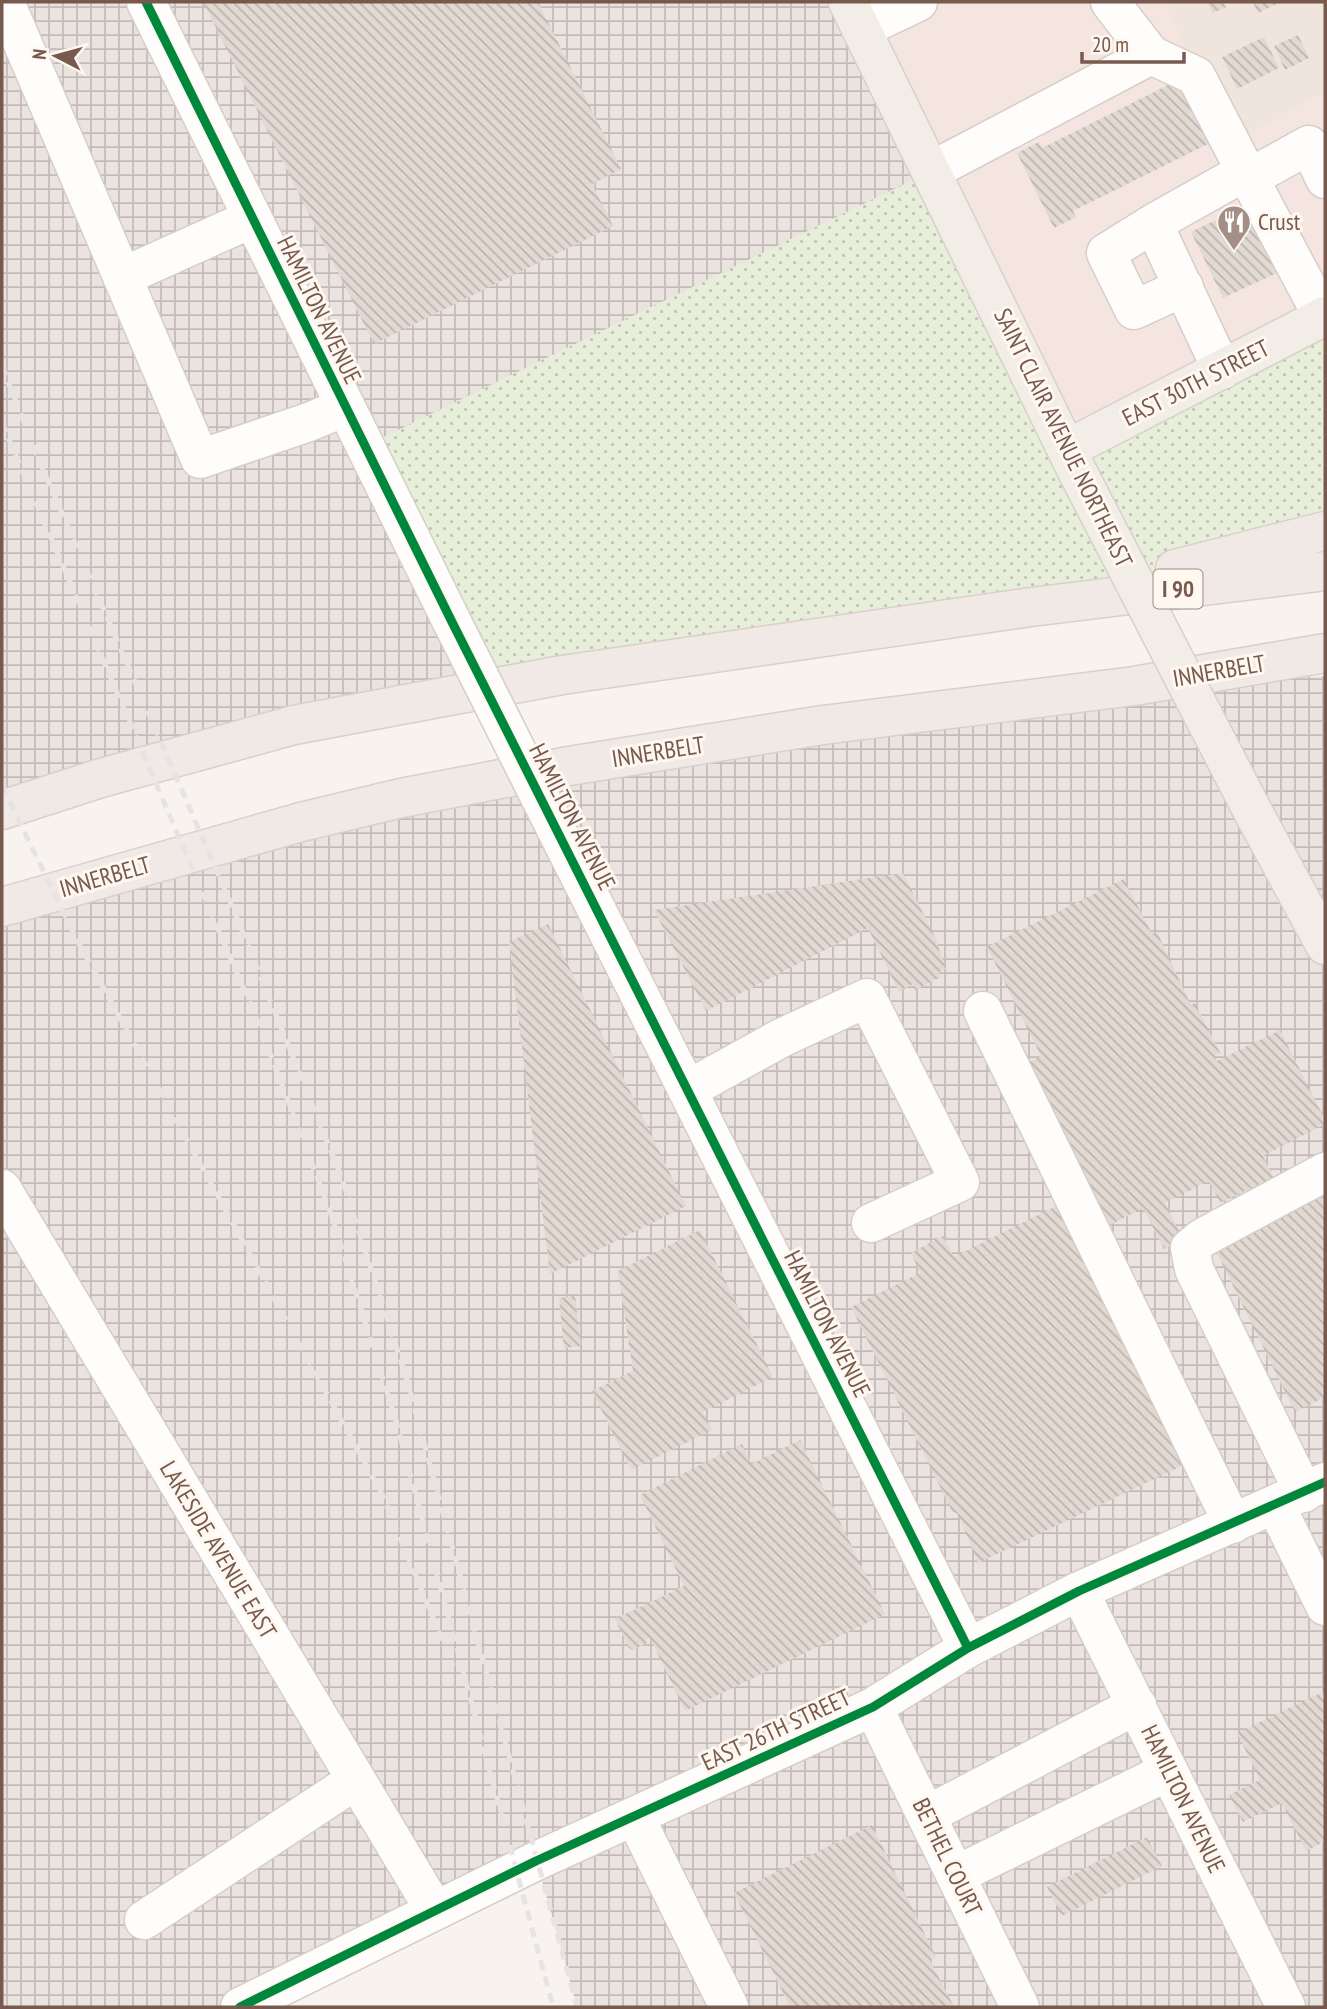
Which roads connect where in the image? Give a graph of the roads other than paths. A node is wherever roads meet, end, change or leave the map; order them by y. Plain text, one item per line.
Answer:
1 (5, 2) edge
2 (146, 2) edge
3 (918, 2) edge
4 (1110, 2) edge
5 (855, 15) edge
6 (1151, 55) junction
7 (931, 171) junction
8 (1250, 177) junction
9 (1325, 179) edge
10 (253, 218) junction
11 (1159, 220) junction
12 (122, 276) junction
13 (1184, 287) junction
14 (1324, 317) edge
15 (1222, 370) junction
16 (345, 407) junction
17 (1071, 458) junction
18 (1325, 531) edge
19 (1325, 571) edge
20 (1031, 607) junction
21 (1325, 653) edge
22 (1325, 676) edge
23 (1133, 686) junction
24 (2, 810) edge
25 (2, 907) edge
26 (1322, 932) edge
27 (983, 1012) dead end
28 (687, 1090) junction
29 (1325, 1172) edge
30 (2, 1189) edge
31 (871, 1223) dead end
32 (1302, 1494) edge
33 (1233, 1524) junction
34 (1079, 1591) junction
35 (1325, 1606) edge
36 (968, 1648) junction
37 (1137, 1705) junction
38 (873, 1707) junction
39 (1169, 1771) junction
40 (356, 1780) junction
41 (927, 1815) junction
42 (635, 1816) junction
43 (956, 1875) junction
44 (435, 1911) junction
45 (144, 1920) dead end
46 (240, 2007) edge
47 (729, 2007) edge
48 (1020, 2007) edge
49 (1286, 2007) edge

1 - 12 street
2 - 10 street, HAMILTON AVENUE
3 - 5 street
4 - 6 street
5 - 7 main road, SAINT CLAIR AVENUE NORTHEAST
6 - 7 street
6 - 8 street
7 - 17 main road, SAINT CLAIR AVENUE NORTHEAST
8 - 9 street
8 - 11 street
8 - 14 street
10 - 12 street
10 - 16 street, HAMILTON AVENUE
11 - 13 street
11 - 13 street
12 - 16 street
13 - 15 street
14 - 15 main road, EAST 30TH STREET
15 - 17 main road, EAST 30TH STREET
16 - 28 street, HAMILTON AVENUE, bridge
17 - 26 main road, SAINT CLAIR AVENUE NORTHEAST, bridge
18 - 20 highway
19 - 20 highway, I 90
20 - 24 highway, I 90
21 - 23 highway, INNERBELT
22 - 23 highway
23 - 25 highway, INNERBELT
27 - 33 street
28 - 31 street
28 - 36 street, HAMILTON AVENUE
29 - 32 street
30 - 40 street, LAKESIDE AVENUE EAST
32 - 33 street, EAST 26TH STREET
32 - 35 street
33 - 34 street, EAST 26TH STREET
34 - 36 street, EAST 26TH STREET
34 - 37 street, HAMILTON AVENUE
36 - 38 street, EAST 26TH STREET
37 - 39 street, HAMILTON AVENUE
37 - 41 street
38 - 41 street, BETHEL COURT
38 - 42 street, EAST 26TH STREET
39 - 43 street
39 - 49 street, HAMILTON AVENUE
40 - 44 street, LAKESIDE AVENUE EAST
40 - 45 street
41 - 43 street, BETHEL COURT
42 - 44 street, EAST 26TH STREET
42 - 47 street
43 - 48 street, BETHEL COURT
44 - 46 street, EAST 26TH STREET

